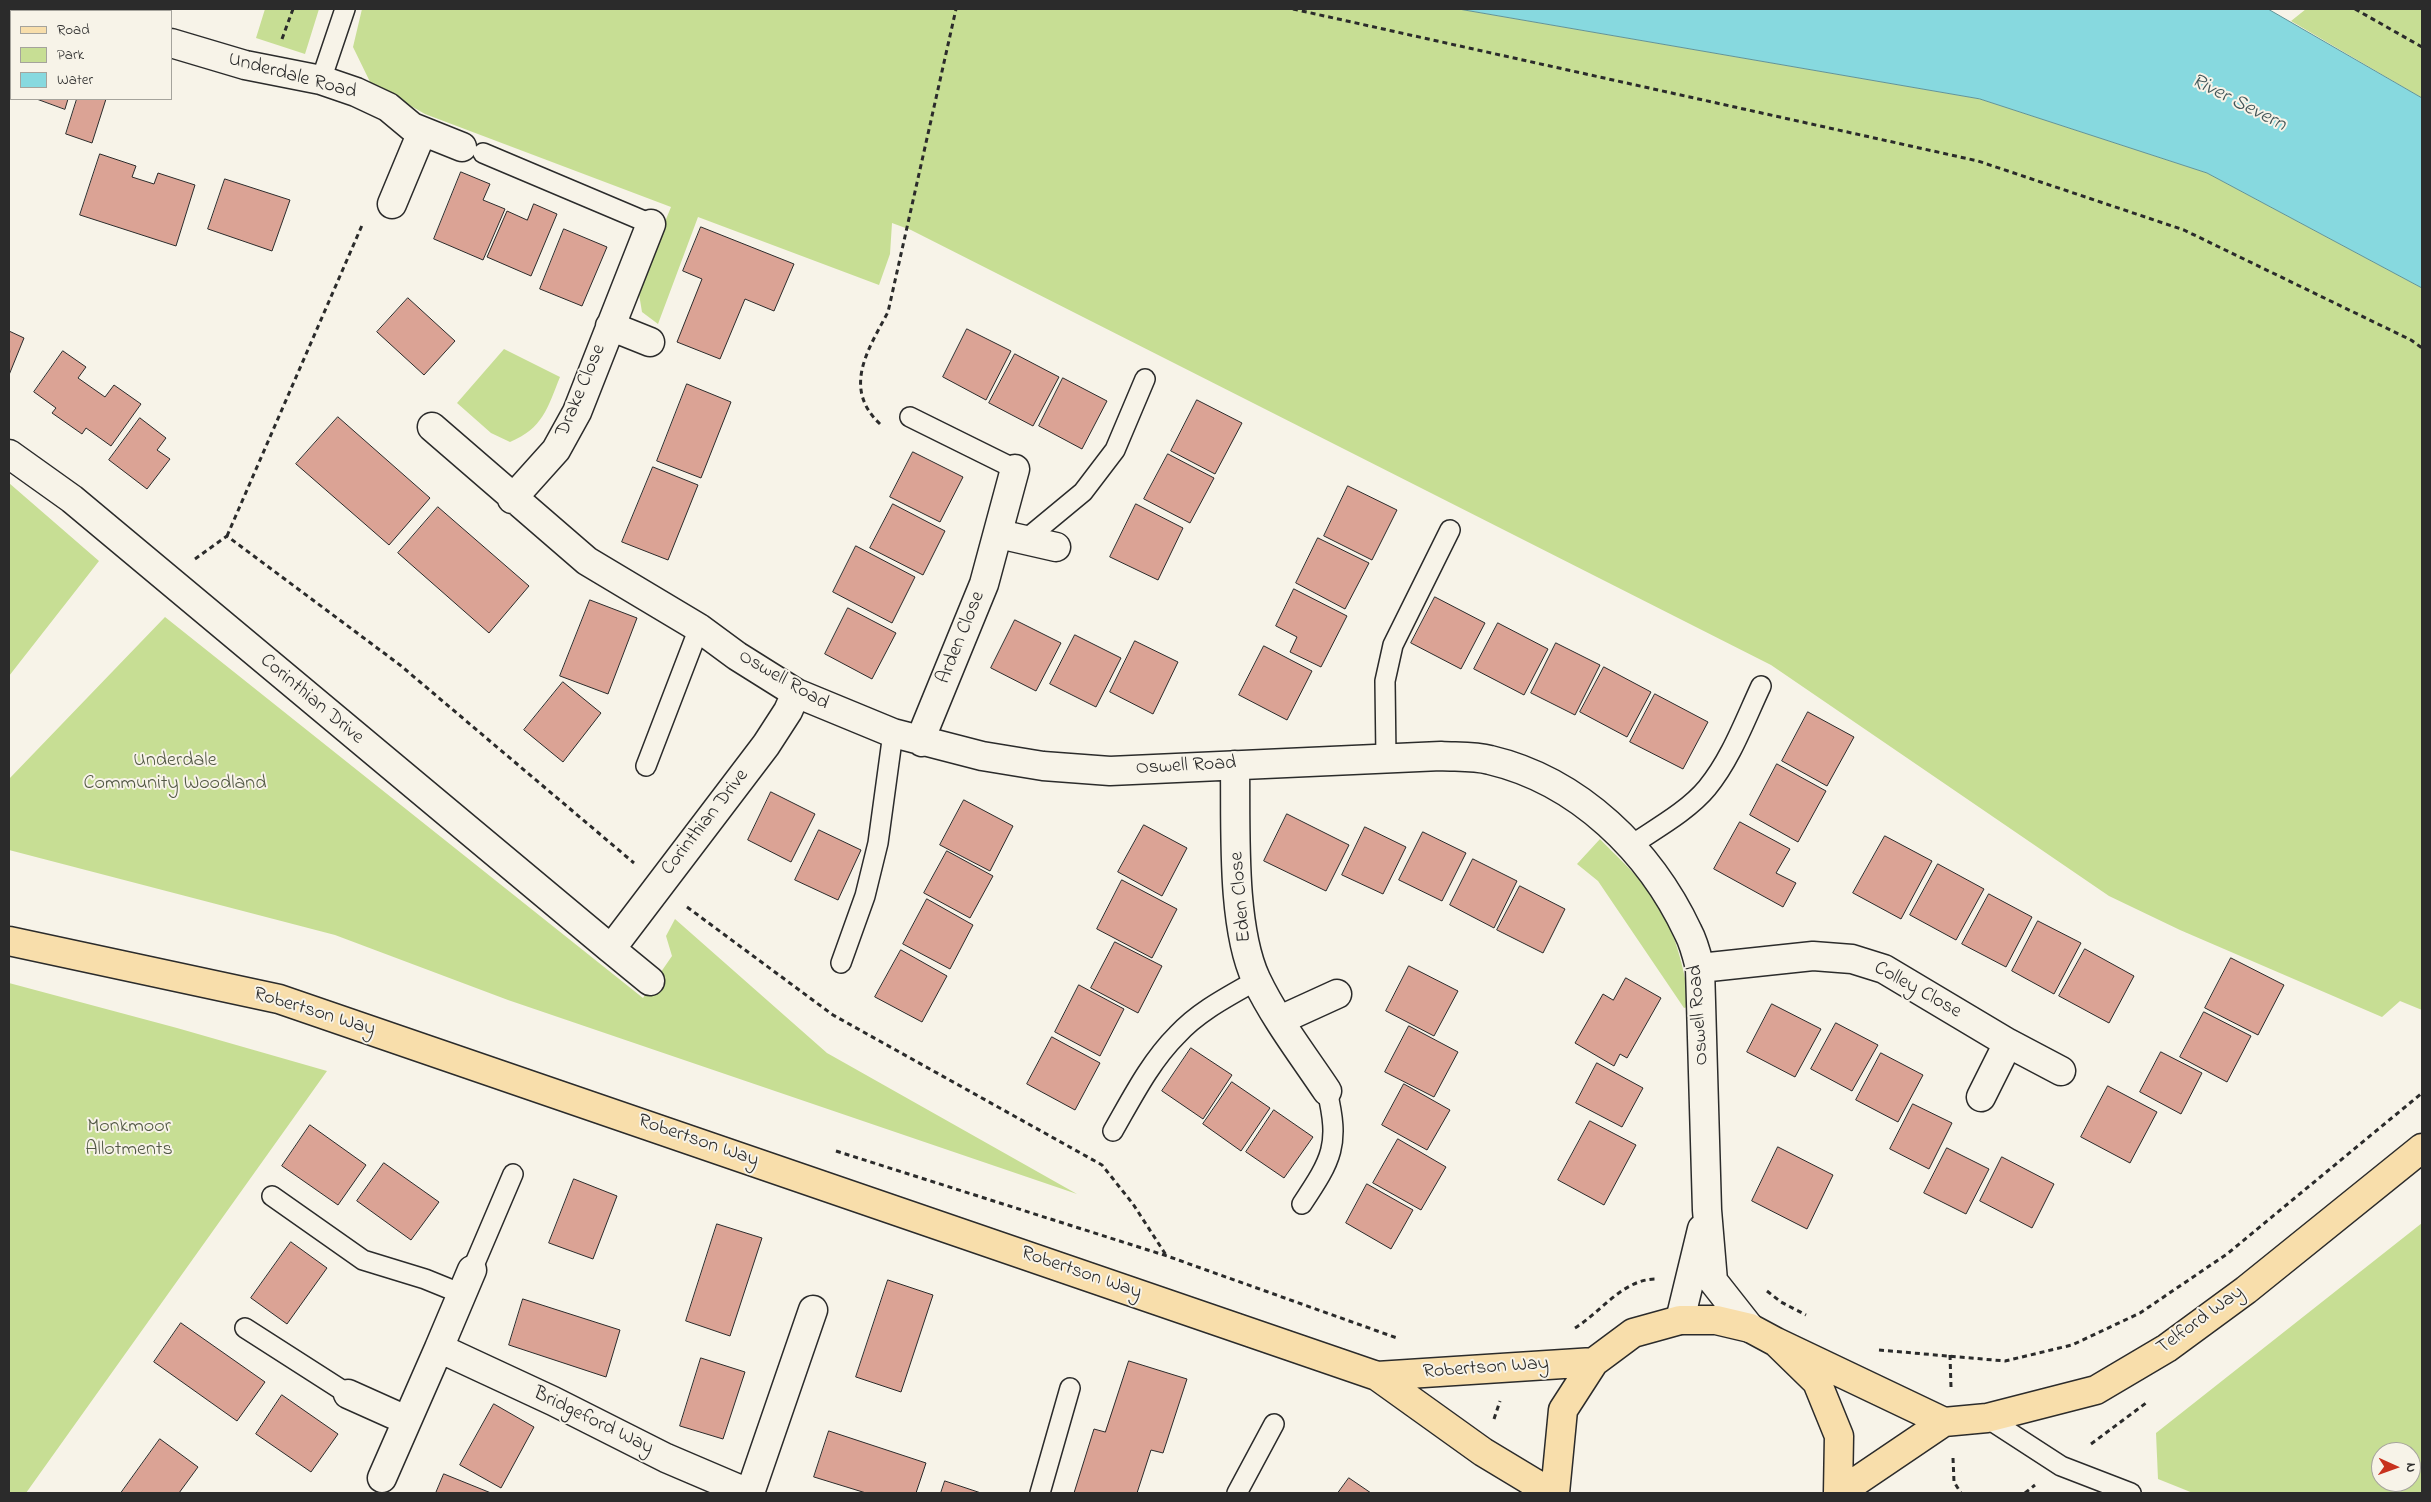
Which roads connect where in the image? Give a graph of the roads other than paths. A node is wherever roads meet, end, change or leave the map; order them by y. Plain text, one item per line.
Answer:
1 (345, 9) edge
2 (172, 43) edge
3 (322, 80) junction
4 (422, 132) junction
5 (472, 150) joint
6 (392, 204) road end
7 (651, 224) joint
8 (610, 326) junction
9 (650, 342) dead end
10 (1146, 379) dead end
11 (910, 417) dead end
12 (432, 427) dead end
13 (9, 454) edge
14 (1015, 469) joint
15 (512, 498) junction
16 (1450, 530) dead end
17 (999, 534) junction
18 (1025, 540) junction
19 (1056, 547) dead end
20 (699, 628) junction
21 (1761, 686) dead end
22 (796, 693) junction
23 (893, 733) junction
24 (922, 742) junction
25 (1386, 758) junction
26 (1235, 765) junction
27 (646, 766) dead end
28 (1630, 846) junction
29 (9, 941) edge
30 (611, 950) junction
31 (841, 963) dead end
32 (1700, 968) junction
33 (1257, 980) junction
34 (650, 981) dead end
35 (1336, 994) dead end
36 (1280, 1020) junction
37 (2008, 1043) junction
38 (2061, 1071) dead end
39 (1327, 1091) joint
40 (1981, 1097) dead end
41 (1113, 1131) dead end
42 (2422, 1148) edge
43 (514, 1174) dead end
44 (272, 1196) dead end
45 (1302, 1204) dead end
46 (1701, 1280) junction
47 (467, 1282) junction
48 (813, 1310) dead end
49 (1680, 1320) junction
50 (245, 1328) dead end
51 (1750, 1328) junction
52 (1776, 1342) junction
53 (439, 1348) junction
54 (1594, 1362) junction
55 (1378, 1376) junction
56 (1070, 1388) dead end
57 (348, 1394) joint
58 (1988, 1418) junction
59 (406, 1420) junction
60 (1944, 1422) junction
61 (1274, 1424) dead end
62 (382, 1478) dead end
63 (749, 1493) edge
64 (1040, 1493) edge
65 (1237, 1493) edge
66 (1553, 1493) edge
67 (1839, 1493) edge
68 (2130, 1493) edge

1 - 3 lane
2 - 3 street, Underdale Road
3 - 4 street, Underdale Road
4 - 5 street, Underdale Road
4 - 6 street
5 - 7 lane
7 - 8 street, Drake Close
8 - 9 street, Drake Close
8 - 15 street, Drake Close
10 - 18 lane
11 - 14 lane
12 - 15 street, Oswell Road
13 - 30 street, Corinthian Drive
14 - 17 street, Arden Close
15 - 20 street, Oswell Road
16 - 25 lane
17 - 18 street
17 - 24 street, Arden Close
18 - 19 street
20 - 22 street, Oswell Road
20 - 27 lane
21 - 28 lane
22 - 23 street, Oswell Road
22 - 30 street, Corinthian Drive
23 - 24 street, Oswell Road
23 - 31 lane
24 - 26 street, Oswell Road
25 - 26 street, Oswell Road
25 - 28 street, Oswell Road
26 - 33 street, Eden Close
28 - 32 street, Oswell Road
29 - 55 main road, Robertson Way
30 - 34 street, Corinthian Drive
32 - 37 street, Colley Close
32 - 46 street, Oswell Road
33 - 36 street, Eden Close
33 - 41 lane
35 - 36 street
36 - 39 street, Eden Close
37 - 38 street, Colley Close
37 - 40 street
39 - 45 lane
42 - 58 main road, Telford Way
43 - 47 lane
44 - 47 lane
46 - 49 street, Oswell Road
46 - 51 street
47 - 53 street
48 - 63 street, Bridgeford Way
49 - 51 main road
49 - 54 main road
50 - 57 lane
51 - 52 main road
52 - 60 main road
52 - 67 main road
53 - 59 street
53 - 63 street, Bridgeford Way
54 - 55 main road, Robertson Way
54 - 66 main road
55 - 66 main road, Robertson Way
56 - 64 lane
57 - 59 street
58 - 60 main road, Telford Way
58 - 68 lane
59 - 62 street
60 - 67 main road, Telford Way
61 - 65 lane

